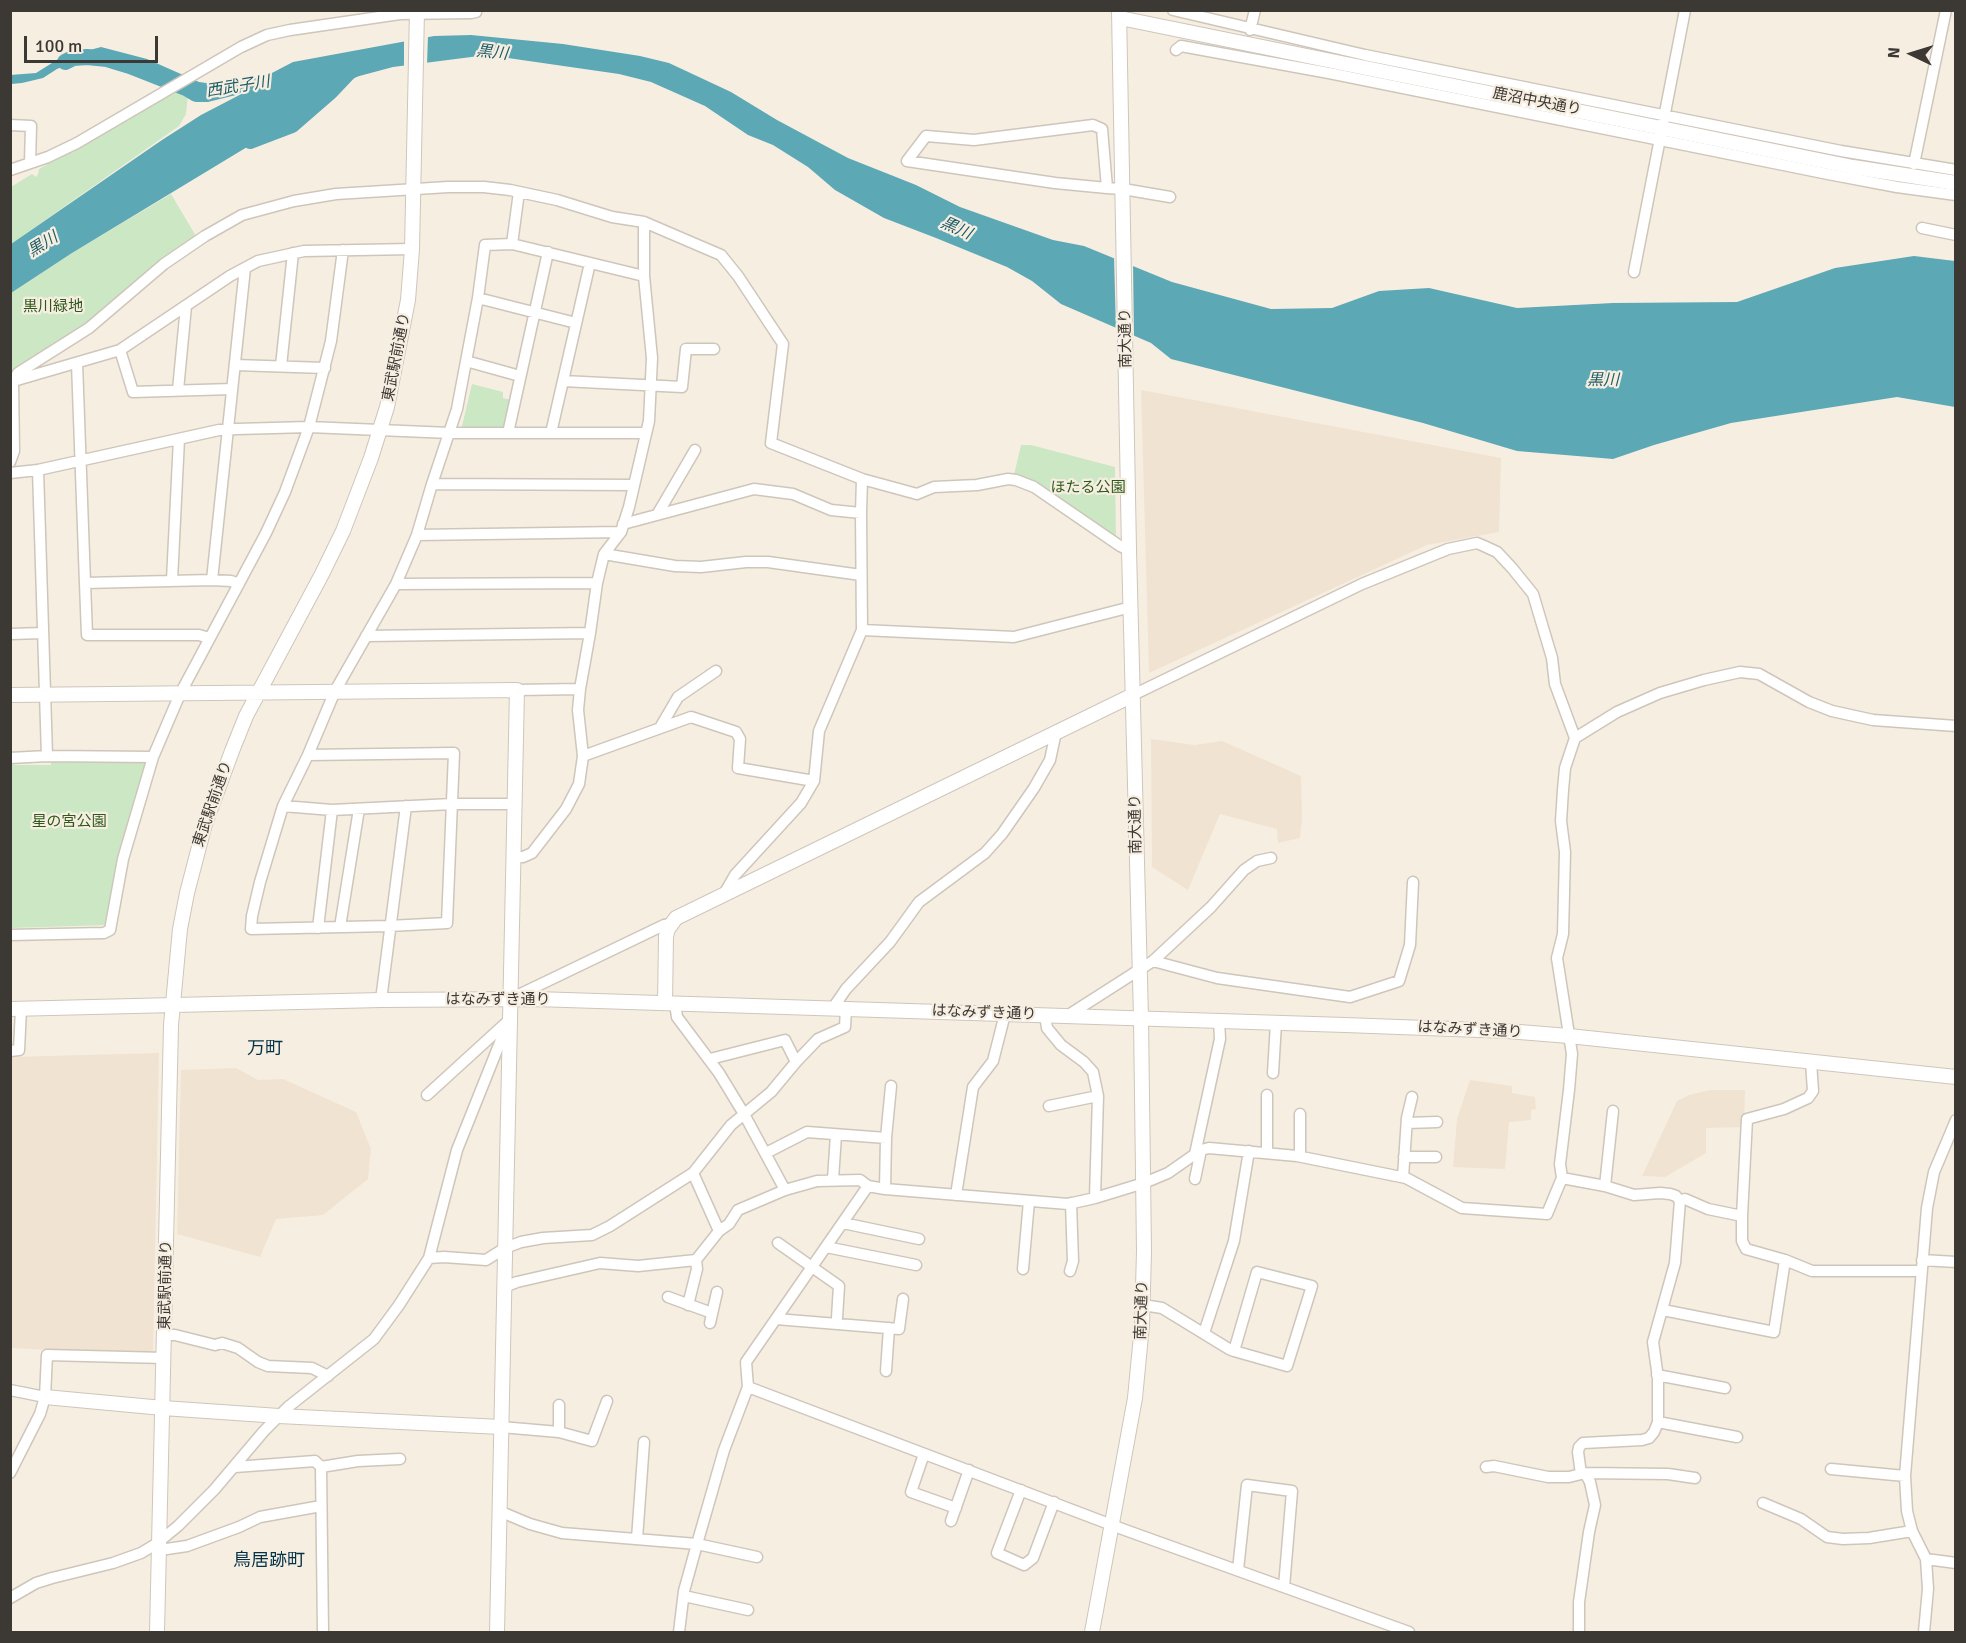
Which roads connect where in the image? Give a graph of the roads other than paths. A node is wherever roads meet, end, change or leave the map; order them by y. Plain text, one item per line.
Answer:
1 (476, 10) edge
2 (1173, 10) edge
3 (1255, 10) edge
4 (1685, 10) edge
5 (1946, 10) edge
6 (399, 12) edge
7 (417, 14) edge
8 (1120, 14) edge
9 (1200, 17) junction
10 (1250, 30) junction
11 (1197, 33) junction
12 (1195, 49) junction
13 (1176, 50) dead end
14 (1332, 60) junction
15 (10, 125) edge
16 (1662, 128) junction
17 (30, 163) junction
18 (1914, 164) junction
19 (10, 170) edge
20 (1956, 170) edge
21 (1956, 183) edge
22 (413, 185) junction
23 (1107, 188) junction
24 (519, 192) junction
25 (1123, 193) junction
26 (1956, 195) edge
27 (1170, 197) dead end
28 (644, 222) junction
29 (1922, 228) dead end
30 (1956, 235) edge
31 (512, 244) junction
32 (412, 249) junction
33 (343, 250) junction
34 (548, 252) junction
35 (293, 253) junction
36 (590, 262) junction
37 (245, 268) junction
38 (1634, 272) dead end
39 (644, 276) junction
40 (477, 298) junction
41 (186, 306) junction
42 (534, 312) junction
43 (576, 323) junction
44 (714, 348) dead end
45 (120, 350) junction
46 (466, 360) junction
47 (77, 363) junction
48 (235, 365) junction
49 (281, 366) junction
50 (325, 368) junction
51 (520, 376) junction
52 (12, 381) edge
53 (563, 381) junction
54 (651, 385) junction
55 (232, 389) junction
56 (178, 390) junction
57 (309, 428) junction
58 (228, 429) junction
59 (380, 430) junction
60 (450, 433) junction
61 (507, 433) junction
62 (551, 433) junction
63 (646, 433) junction
64 (178, 439) junction
65 (695, 450) dead end
66 (80, 459) junction
67 (10, 462) edge
68 (38, 470) junction
69 (10, 473) edge
70 (862, 479) junction
71 (432, 484) junction
72 (634, 484) junction
73 (861, 513) junction
74 (657, 515) junction
75 (622, 528) junction
76 (417, 535) junction
77 (1129, 550) junction
78 (604, 554) junction
79 (861, 575) junction
80 (172, 580) junction
81 (212, 580) junction
82 (85, 583) junction
83 (597, 583) junction
84 (239, 584) junction
85 (396, 584) junction
86 (1131, 607) junction
87 (862, 630) junction
88 (43, 633) junction
89 (590, 633) junction
90 (10, 634) edge
91 (366, 636) junction
92 (209, 638) junction
93 (716, 671) dead end
94 (580, 689) junction
95 (517, 690) junction
96 (335, 691) junction
97 (258, 692) junction
98 (180, 694) junction
99 (10, 695) edge
100 (45, 695) junction
101 (1133, 695) junction
102 (661, 726) junction
103 (1956, 726) edge
104 (1056, 732) junction
105 (1575, 738) junction
106 (308, 755) junction
107 (47, 756) junction
108 (583, 756) junction
109 (153, 757) junction
110 (10, 758) edge
111 (814, 781) junction
112 (452, 804) junction
113 (514, 804) junction
114 (283, 806) junction
115 (406, 806) junction
116 (359, 809) junction
117 (332, 810) junction
118 (514, 857) junction
119 (1271, 858) dead end
120 (1413, 882) dead end
121 (724, 894) junction
122 (671, 924) junction
123 (389, 926) junction
124 (340, 927) junction
125 (318, 928) junction
126 (10, 935) edge
127 (1153, 961) junction
128 (1140, 970) junction
129 (510, 999) junction
130 (381, 1000) junction
131 (670, 1003) junction
132 (172, 1006) junction
133 (840, 1008) junction
134 (16, 1009) edge
135 (1005, 1014) junction
136 (1045, 1016) junction
137 (1067, 1016) junction
138 (1141, 1018) junction
139 (510, 1020) junction
140 (1219, 1021) junction
141 (1275, 1023) junction
142 (1569, 1036) junction
143 (10, 1051) edge
144 (710, 1059) junction
145 (796, 1062) junction
146 (1811, 1062) junction
147 (1273, 1073) dead end
148 (1956, 1077) edge
149 (891, 1086) dead end
150 (427, 1095) dead end
151 (1268, 1095) dead end
152 (1098, 1096) junction
153 (1413, 1097) dead end
154 (1049, 1106) dead end
155 (1613, 1112) dead end
156 (744, 1114) junction
157 (1300, 1114) dead end
158 (1956, 1120) edge
159 (1437, 1122) dead end
160 (1407, 1123) junction
161 (836, 1135) junction
162 (886, 1138) junction
163 (1249, 1151) junction
164 (1198, 1152) junction
165 (1267, 1152) junction
166 (766, 1153) junction
167 (1300, 1156) junction
168 (1436, 1156) dead end
169 (1404, 1157) junction
170 (693, 1173) junction
171 (1403, 1177) junction
172 (1562, 1178) junction
173 (833, 1179) junction
174 (1195, 1179) dead end
175 (1144, 1183) junction
176 (868, 1186) junction
177 (1605, 1186) junction
178 (885, 1188) junction
179 (785, 1190) junction
180 (956, 1195) junction
181 (1095, 1198) junction
182 (1029, 1201) junction
183 (1680, 1201) junction
184 (1071, 1203) junction
185 (1742, 1216) junction
186 (843, 1223) junction
187 (719, 1231) junction
188 (919, 1239) dead end
189 (778, 1243) dead end
190 (826, 1247) junction
191 (505, 1248) junction
192 (429, 1258) junction
193 (696, 1260) junction
194 (1785, 1260) junction
195 (1956, 1262) edge
196 (916, 1265) dead end
197 (1922, 1265) junction
198 (812, 1267) junction
199 (1023, 1269) dead end
200 (1070, 1270) dead end
201 (504, 1287) junction
202 (717, 1292) dead end
203 (668, 1298) dead end
204 (903, 1299) dead end
205 (688, 1305) junction
206 (1143, 1305) junction
207 (1663, 1310) junction
208 (837, 1318) dead end
209 (776, 1319) junction
210 (889, 1328) junction
211 (1204, 1333) junction
212 (164, 1335) junction
213 (1234, 1351) junction
214 (164, 1358) junction
215 (886, 1371) dead end
216 (1657, 1375) junction
217 (328, 1376) junction
218 (748, 1387) junction
219 (1725, 1388) dead end
220 (10, 1390) edge
221 (45, 1397) junction
222 (607, 1401) dead end
223 (559, 1404) dead end
224 (163, 1408) junction
225 (279, 1416) junction
226 (1658, 1422) junction
227 (501, 1427) junction
228 (559, 1432) junction
229 (1737, 1437) dead end
230 (644, 1442) dead end
231 (924, 1454) junction
232 (400, 1459) dead end
233 (235, 1467) junction
234 (321, 1467) junction
235 (1486, 1467) dead end
236 (1831, 1469) dead end
237 (969, 1470) junction
238 (10, 1473) edge
239 (1583, 1474) junction
240 (1905, 1476) junction
241 (1695, 1478) dead end
242 (1021, 1490) junction
243 (1054, 1502) junction
244 (1763, 1503) dead end
245 (321, 1506) junction
246 (956, 1508) junction
247 (499, 1511) junction
248 (951, 1521) dead end
249 (1113, 1525) junction
250 (1912, 1531) junction
251 (637, 1539) junction
252 (697, 1544) junction
253 (160, 1545) junction
254 (757, 1557) dead end
255 (1926, 1560) junction
256 (1956, 1563) edge
257 (1238, 1570) junction
258 (1284, 1587) junction
259 (684, 1596) junction
260 (10, 1598) edge
261 (748, 1610) dead end
262 (157, 1632) edge
263 (323, 1632) edge
264 (496, 1632) edge
265 (679, 1632) edge
266 (1092, 1632) edge
267 (1409, 1632) edge
268 (1579, 1632) edge
269 (1924, 1632) edge

1 - 7 street
2 - 9 street
3 - 10 street
4 - 16 street
5 - 18 street
6 - 7 street
6 - 17 street
7 - 22 street, 東武駅前通り
8 - 11 street, 鹿沼中央通り
8 - 25 street, 南大通り
9 - 10 street
9 - 11 street
10 - 14 street
11 - 12 street
11 - 14 street, 鹿沼中央通り
12 - 13 street
12 - 14 street
14 - 16 street, 鹿沼中央通り
15 - 17 street
16 - 18 street
16 - 21 street, 鹿沼中央通り
16 - 26 street
16 - 38 street
17 - 19 street
18 - 20 street
22 - 24 street
22 - 32 street, 東武駅前通り
22 - 52 street
23 - 23 street
23 - 25 street
24 - 28 street
24 - 31 street
25 - 27 street
25 - 77 street, 南大通り
28 - 39 street
28 - 70 street
29 - 30 street
31 - 34 street
31 - 40 street
32 - 33 street
32 - 59 street, 東武駅前通り
33 - 35 street
33 - 50 street
34 - 36 street
34 - 42 street
35 - 37 street
35 - 49 street
36 - 39 street
36 - 43 street
37 - 41 street
37 - 48 street
39 - 54 street
40 - 42 street
40 - 46 street
41 - 45 street
41 - 56 street
42 - 43 street
42 - 51 street
43 - 53 street
44 - 54 street
45 - 47 street
45 - 56 street
46 - 51 street
46 - 60 street
47 - 52 street
47 - 66 street
48 - 49 street
48 - 55 street
49 - 50 street
50 - 57 street
51 - 61 street
52 - 67 street
53 - 54 street
53 - 62 street
54 - 63 street
55 - 56 street
55 - 58 street
57 - 58 street
57 - 59 street
57 - 84 street
58 - 64 street
58 - 81 street
59 - 60 street
59 - 97 street, 東武駅前通り
60 - 61 street
60 - 71 street
61 - 62 street
62 - 63 street
63 - 72 street
64 - 66 street
64 - 80 street
65 - 74 street
66 - 68 street
66 - 82 street
68 - 69 street
68 - 88 street
70 - 73 street
70 - 77 street
71 - 72 street
71 - 76 street
72 - 75 street
73 - 74 street
73 - 79 street
74 - 75 street
75 - 76 street
75 - 78 street
76 - 85 street
77 - 86 street, 南大通り
78 - 79 street
78 - 83 street
79 - 87 street
80 - 81 street
80 - 82 street
81 - 84 street
82 - 92 street
83 - 85 street
83 - 89 street
84 - 92 street
85 - 91 street
86 - 87 street
86 - 101 street, 南大通り
87 - 111 street
88 - 90 street
88 - 100 street
89 - 91 street
89 - 94 street
91 - 96 street
92 - 98 street
93 - 102 street
94 - 95 street
94 - 108 street
95 - 96 street
95 - 113 street
96 - 97 street
96 - 106 street
97 - 98 street
97 - 132 street, 東武駅前通り
98 - 100 street
98 - 109 street
99 - 100 street
100 - 107 street
101 - 104 street
101 - 105 street
101 - 128 street, 南大通り
102 - 108 street
102 - 111 street
103 - 105 street
104 - 121 street
104 - 133 street
105 - 142 street
106 - 112 street
106 - 114 street
107 - 109 street
107 - 110 street
108 - 118 street
109 - 126 street
111 - 121 street
112 - 113 street
112 - 115 street
112 - 123 street
113 - 118 street
114 - 117 street
114 - 125 street
115 - 116 street
115 - 123 street
116 - 117 street
116 - 124 street
117 - 125 street
118 - 129 street
119 - 127 street
120 - 127 street
121 - 122 street
122 - 129 street
122 - 131 street
123 - 124 street
123 - 130 street
124 - 125 street
127 - 128 street
128 - 137 street
128 - 138 street, 南大通り
129 - 130 street, はなみずき通り
129 - 131 street, はなみずき通り
129 - 139 street
130 - 132 street, はなみずき通り
131 - 133 street, はなみずき通り
131 - 144 street
132 - 134 street, はなみずき通り
132 - 212 street, 東武駅前通り
133 - 135 street, はなみずき通り
133 - 145 street
134 - 143 street
135 - 136 street, はなみずき通り
135 - 180 street
136 - 137 street, はなみずき通り
136 - 152 street
137 - 138 street, はなみずき通り
138 - 140 street, はなみずき通り
138 - 175 street, 南大通り
139 - 150 street
139 - 191 street
139 - 192 street
140 - 141 street, はなみずき通り
140 - 164 street
141 - 142 street, はなみずき通り
141 - 147 street
142 - 146 street, はなみずき通り
142 - 172 street
144 - 145 street
144 - 156 street
145 - 156 street
146 - 148 street, はなみずき通り
146 - 185 street
149 - 162 street
151 - 165 street
152 - 154 street
152 - 181 street
153 - 160 street
155 - 177 street
156 - 166 street
156 - 170 street
157 - 167 street
158 - 197 street
159 - 160 street
160 - 169 street
161 - 162 street
161 - 166 street
161 - 173 street
162 - 178 street
163 - 164 street
163 - 165 street
163 - 211 street
164 - 174 street
164 - 175 street
165 - 167 street
166 - 179 street
167 - 171 street
168 - 169 street
169 - 171 street
170 - 187 street
170 - 191 street
171 - 172 street
172 - 177 street
173 - 176 street
173 - 179 street
175 - 181 street
175 - 206 street, 南大通り
176 - 178 street
176 - 186 street
177 - 183 street
178 - 180 street
179 - 187 street
180 - 182 street
181 - 184 street
182 - 184 street
182 - 199 street
183 - 185 street
183 - 207 street
184 - 200 street
185 - 194 street
186 - 188 street
186 - 190 street
187 - 193 street
189 - 198 street
190 - 196 street
190 - 198 street
191 - 192 street
191 - 201 street
192 - 217 street
193 - 201 street
193 - 205 street
194 - 197 street
194 - 207 street
195 - 197 street
197 - 240 street
198 - 208 street
198 - 209 street
201 - 227 street
202 - 205 street
203 - 205 street
204 - 210 street
206 - 211 street
206 - 249 street, 南大通り
207 - 216 street
209 - 210 street
209 - 218 street
210 - 215 street
211 - 213 street
212 - 214 street, 東武駅前通り
212 - 217 street
213 - 213 street
214 - 221 street
214 - 224 street, 東武駅前通り
216 - 219 street
216 - 226 street
217 - 225 street
218 - 231 street
218 - 252 street
220 - 221 street
221 - 224 street
221 - 238 street
222 - 228 street
223 - 228 street
224 - 225 street
224 - 253 street, 東武駅前通り
225 - 227 street
225 - 233 street
226 - 229 street
226 - 239 street
227 - 228 street
227 - 247 street
230 - 251 street
231 - 237 street
231 - 246 street
232 - 234 street
233 - 234 street
233 - 253 street
234 - 245 street
235 - 239 street
236 - 240 street
237 - 242 street
237 - 246 street
239 - 241 street
239 - 268 street
240 - 250 street
242 - 243 street
242 - 243 street
243 - 249 street
244 - 250 street
245 - 253 street
245 - 263 street
246 - 248 street
247 - 251 street
247 - 264 street
249 - 257 street
249 - 266 street, 南大通り
250 - 255 street
251 - 252 street
252 - 254 street
252 - 259 street
253 - 260 street
253 - 262 street, 東武駅前通り
255 - 256 street
255 - 269 street
257 - 258 street
257 - 258 street
258 - 267 street
259 - 261 street
259 - 265 street

